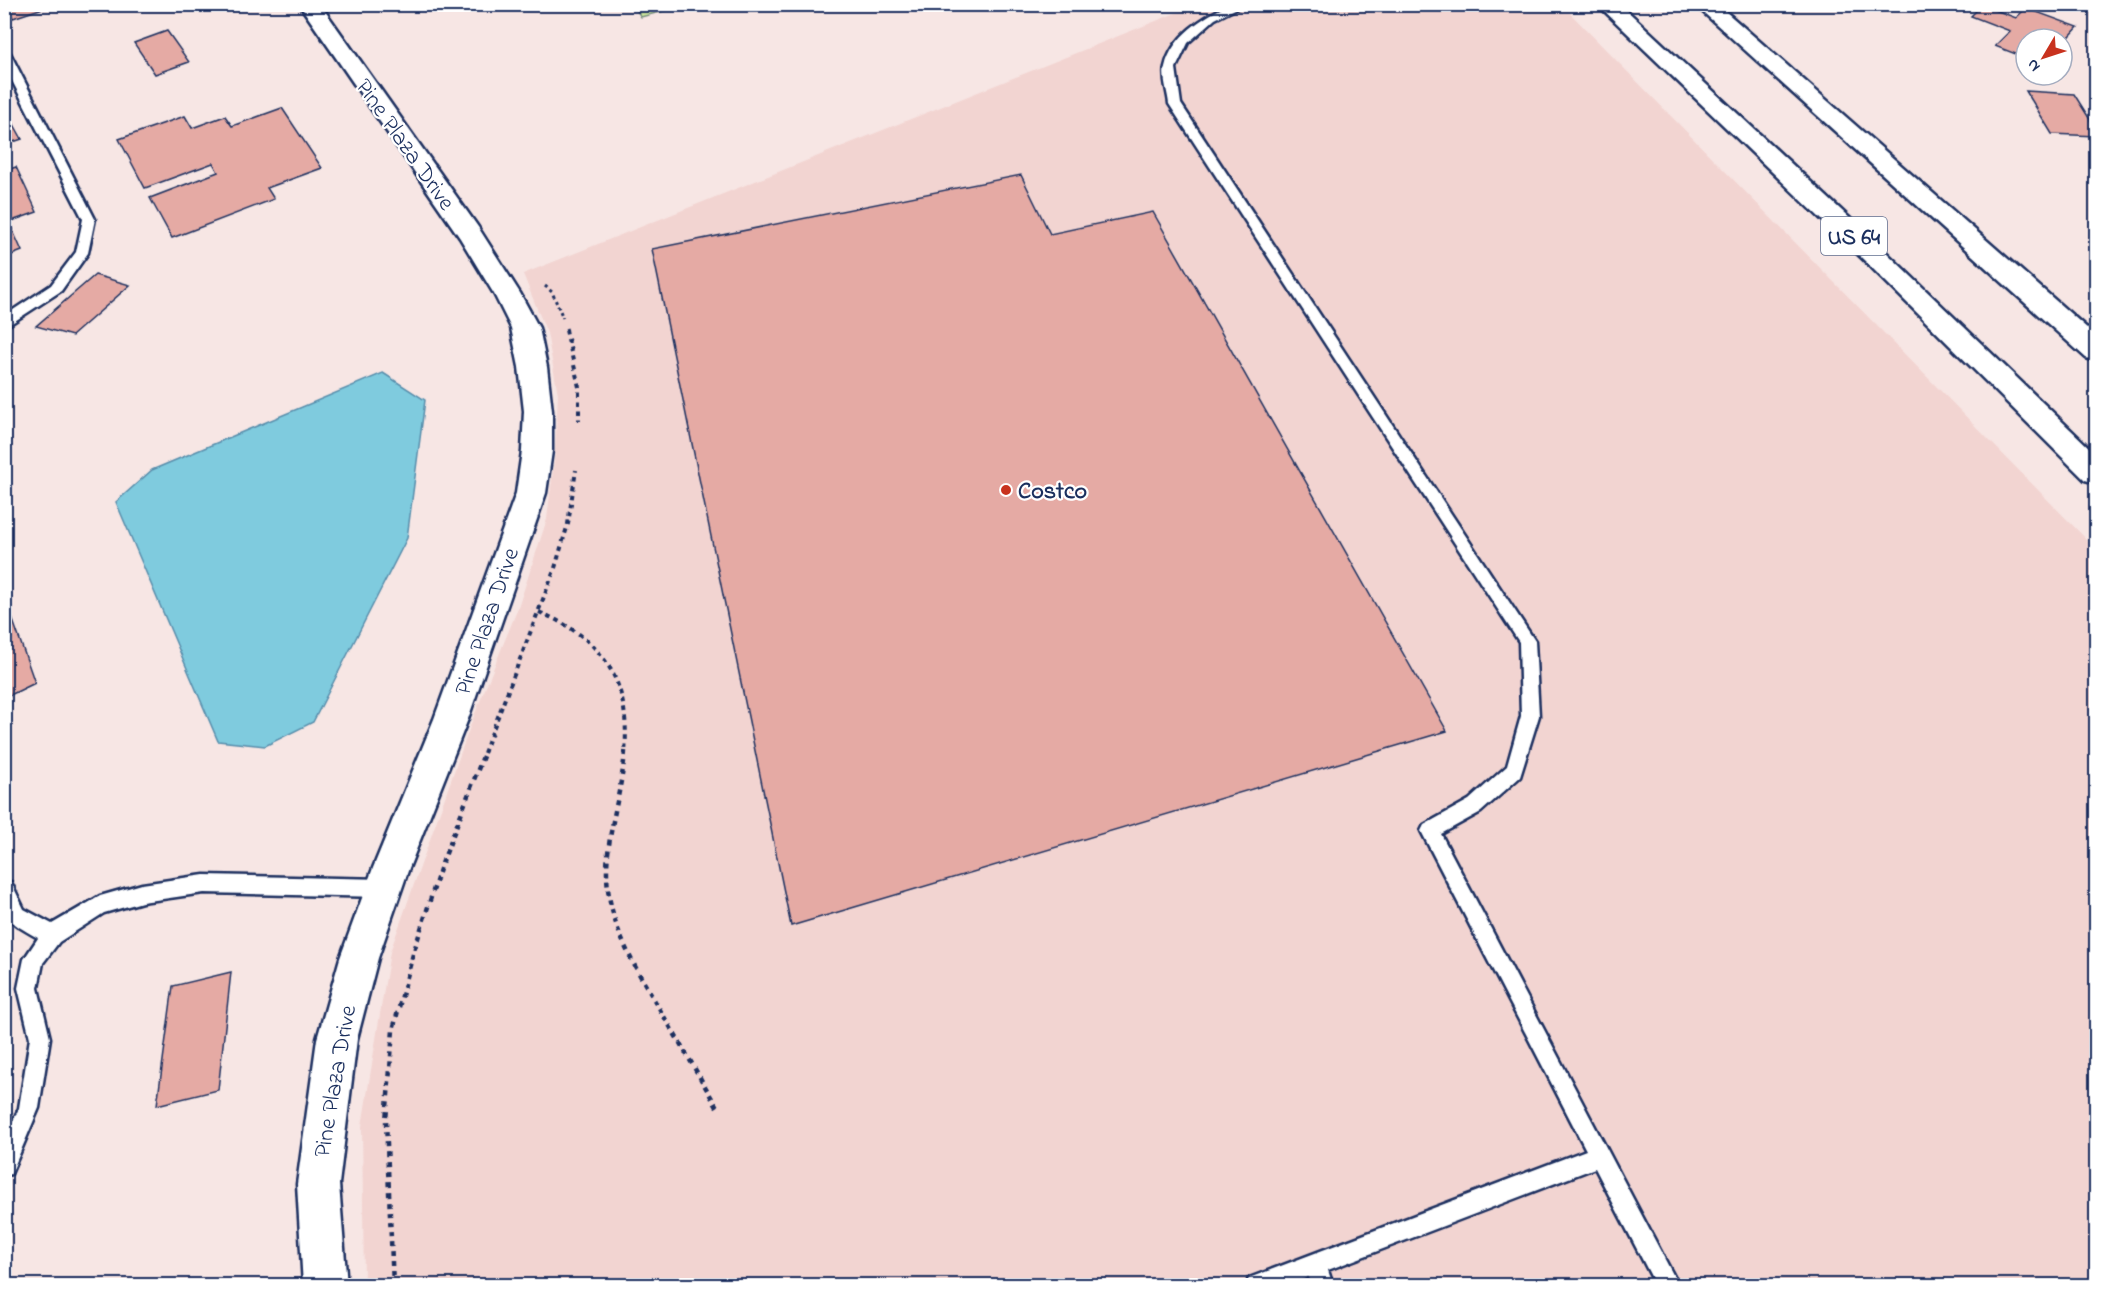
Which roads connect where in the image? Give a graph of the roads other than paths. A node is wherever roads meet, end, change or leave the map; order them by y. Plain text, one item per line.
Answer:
1 (309, 4) edge
2 (1240, 4) edge
3 (1607, 4) edge
4 (1704, 4) edge
5 (4, 53) edge
6 (4, 323) edge
7 (2097, 351) edge
8 (2097, 472) edge
9 (4, 888) edge
10 (384, 888) junction
11 (52, 935) junction
12 (1600, 1155) junction
13 (4, 1167) edge
14 (1315, 1264) junction
15 (326, 1286) edge
16 (1257, 1286) edge
17 (1322, 1286) edge
18 (1668, 1286) edge

1 - 10 main road, Pine Plaza Drive
2 - 12 lane
3 - 8 main road, US 64
4 - 7 main road
5 - 6 lane
9 - 11 lane
10 - 11 lane
10 - 15 main road, Pine Plaza Drive
11 - 13 lane
12 - 14 lane
12 - 18 lane
14 - 16 lane
14 - 17 lane

